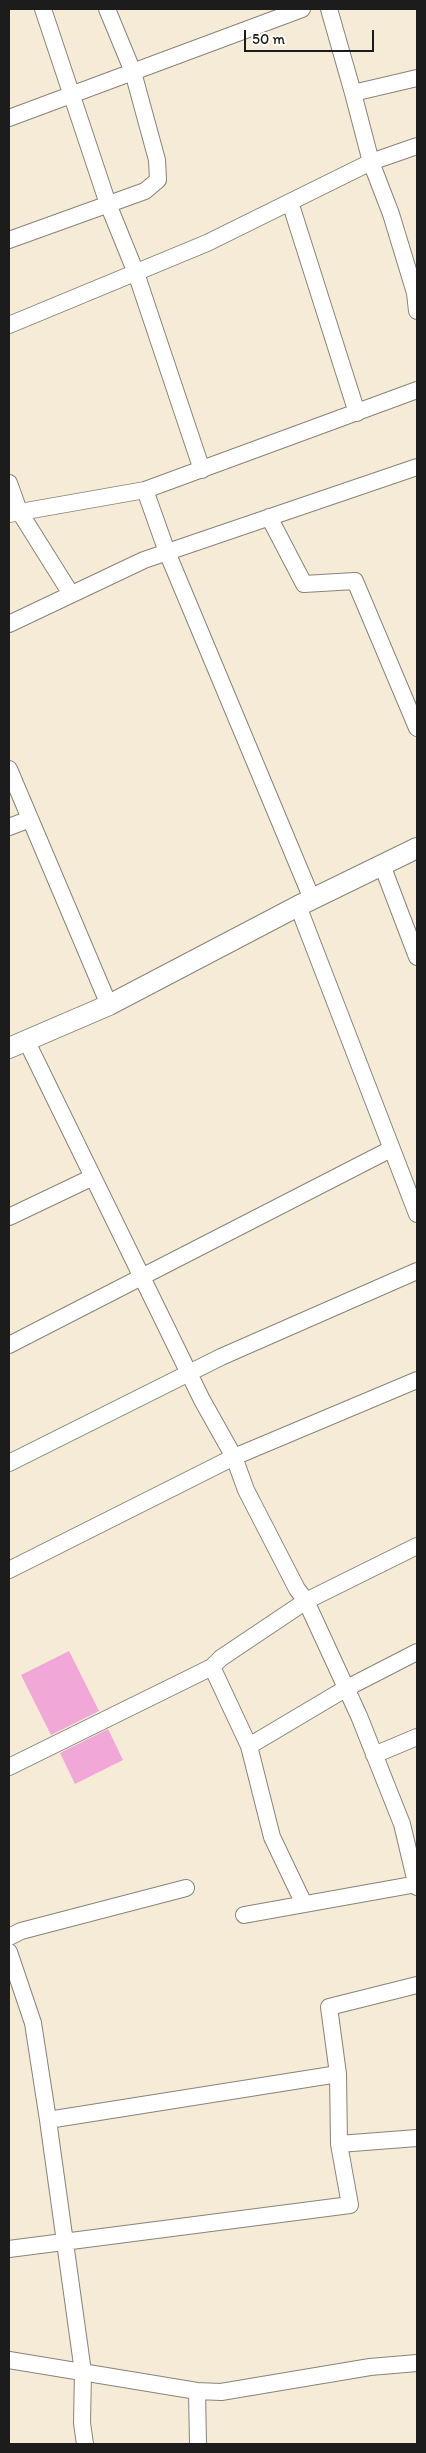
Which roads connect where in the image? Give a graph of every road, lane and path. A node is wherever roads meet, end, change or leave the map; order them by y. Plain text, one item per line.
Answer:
1 (43, 9) edge
2 (107, 9) edge
3 (302, 9) edge
4 (329, 9) edge
5 (260, 16) edge
6 (133, 72) junction
7 (417, 78) edge
8 (353, 93) junction
9 (71, 95) junction
10 (9, 118) edge
11 (417, 146) edge
12 (371, 162) junction
13 (290, 202) junction
14 (108, 204) junction
15 (9, 240) edge
16 (412, 260) edge
17 (136, 272) junction
18 (417, 311) edge
19 (9, 325) edge
20 (417, 390) edge
21 (358, 412) junction
22 (417, 467) edge
23 (202, 470) junction
24 (9, 483) edge
25 (145, 490) junction
26 (14, 513) edge
27 (269, 517) junction
28 (167, 552) junction
29 (71, 594) junction
30 (9, 624) edge
31 (417, 728) edge
32 (9, 769) edge
33 (30, 819) junction
34 (9, 827) edge
35 (417, 848) edge
36 (382, 865) junction
37 (305, 902) junction
38 (417, 957) edge
39 (109, 1006) junction
40 (17, 1044) edge
41 (391, 1149) junction
42 (93, 1177) junction
43 (417, 1214) edge
44 (9, 1217) edge
45 (417, 1270) edge
46 (141, 1276) junction
47 (9, 1345) edge
48 (189, 1373) junction
49 (417, 1380) edge
50 (234, 1457) junction
51 (9, 1463) edge
52 (417, 1546) edge
53 (9, 1570) edge
54 (306, 1601) junction
55 (417, 1652) edge
56 (212, 1667) junction
57 (346, 1689) junction
58 (417, 1737) edge
59 (249, 1746) junction
60 (374, 1755) junction
61 (9, 1766) edge
62 (409, 1822) edge
63 (417, 1885) edge
64 (186, 1888) dead end
65 (304, 1904) junction
66 (244, 1915) dead end
67 (9, 1937) edge
68 (9, 1952) edge
69 (417, 1985) edge
70 (338, 2074) junction
71 (48, 2120) junction
72 (417, 2138) edge
73 (339, 2144) junction
74 (66, 2240) junction
75 (9, 2249) edge
76 (9, 2360) edge
77 (417, 2363) edge
78 (83, 2372) junction
79 (197, 2391) junction
80 (85, 2444) edge
81 (198, 2444) edge

1 - 9 street
2 - 6 street
3 - 5 street
4 - 8 street
5 - 6 street
6 - 9 street
6 - 14 street
7 - 8 street
8 - 12 street
9 - 10 street
9 - 14 street
11 - 12 street
12 - 13 street
12 - 16 street
13 - 17 street
13 - 21 street
14 - 15 street
14 - 17 street
16 - 18 street
17 - 19 street
17 - 23 street
20 - 21 street
21 - 23 street
22 - 27 street
23 - 25 street
24 - 26 street
25 - 26 street
25 - 28 street
26 - 29 street
27 - 28 street
27 - 31 street
28 - 29 street
28 - 37 street
29 - 30 street
32 - 33 street
33 - 34 street
33 - 39 street
35 - 36 street
36 - 37 street
36 - 38 street
37 - 39 street
37 - 41 street
39 - 40 street
40 - 42 street
41 - 43 street
41 - 46 street
42 - 44 street
42 - 46 street
45 - 48 street
46 - 47 street
46 - 48 street
48 - 50 street
48 - 51 street
49 - 50 street
50 - 53 street
50 - 54 street
52 - 54 street
54 - 56 street
54 - 57 street
55 - 57 street
56 - 59 street
56 - 61 street
57 - 59 street
57 - 60 street
58 - 60 street
59 - 65 street
60 - 62 street
62 - 63 street
63 - 65 street
64 - 67 street
65 - 66 street
68 - 71 street
69 - 70 street
70 - 71 street
70 - 73 street
71 - 74 street
72 - 73 street
73 - 74 street
74 - 75 street
74 - 78 street
76 - 78 street
77 - 79 street
78 - 79 street
78 - 80 street
79 - 81 street

